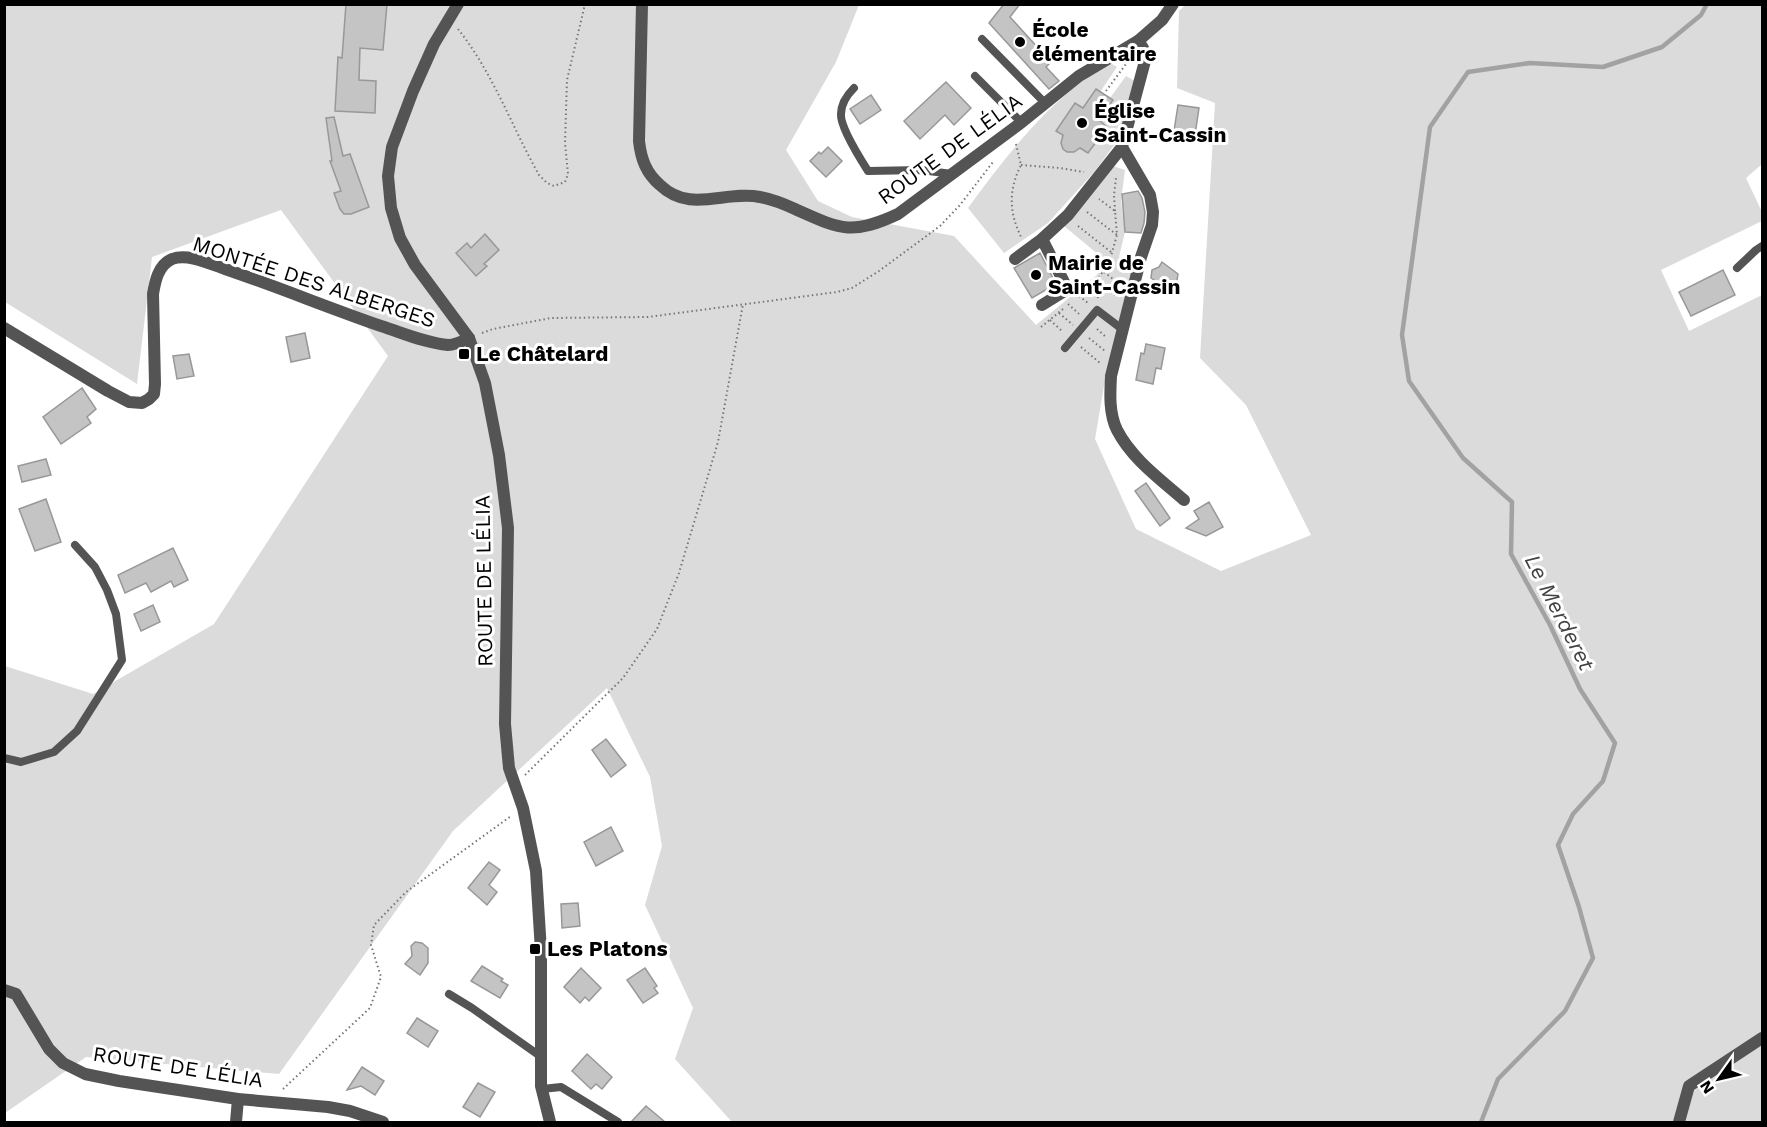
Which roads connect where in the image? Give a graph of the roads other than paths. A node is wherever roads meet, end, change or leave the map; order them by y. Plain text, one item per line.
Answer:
1 (458, 4) edge
2 (642, 4) edge
3 (1173, 4) edge
4 (982, 39) dead end
5 (1138, 41) junction
6 (975, 76) dead end
7 (854, 88) dead end
8 (1045, 103) junction
9 (1018, 127) junction
10 (1122, 147) junction
11 (952, 174) junction
12 (1042, 239) junction
13 (1762, 246) edge
14 (1015, 259) dead end
15 (1737, 268) dead end
16 (1042, 305) dead end
17 (4, 328) edge
18 (1122, 329) junction
19 (469, 338) junction
20 (1065, 348) dead end
21 (1184, 500) dead end
22 (75, 545) dead end
23 (4, 758) edge
24 (4, 990) edge
25 (449, 994) dead end
26 (1762, 1038) edge
27 (540, 1056) junction
28 (542, 1089) junction
29 (238, 1099) junction
30 (236, 1122) edge
31 (383, 1122) edge
32 (550, 1122) edge
33 (618, 1122) edge
34 (1679, 1122) edge

1 - 19 street, ROUTE DE LÉLIA
2 - 11 street, ROUTE DE LÉLIA
3 - 5 street, ROUTE DE LÉLIA
4 - 8 lane
5 - 8 street, ROUTE DE LÉLIA
5 - 10 street
6 - 9 lane
7 - 11 lane
8 - 9 street, ROUTE DE LÉLIA
9 - 11 street, ROUTE DE LÉLIA
10 - 12 street
10 - 18 street
12 - 14 street
12 - 16 street
13 - 15 lane
17 - 19 street, MONTÉE DES ALBERGES
18 - 20 lane
18 - 21 street
19 - 27 street, ROUTE DE LÉLIA
22 - 23 lane
24 - 29 street, ROUTE DE LÉLIA
25 - 27 lane
26 - 34 street
27 - 28 street, ROUTE DE LÉLIA
28 - 32 street, ROUTE DE LÉLIA
28 - 33 lane
29 - 30 street
29 - 31 street, ROUTE DE LÉLIA

